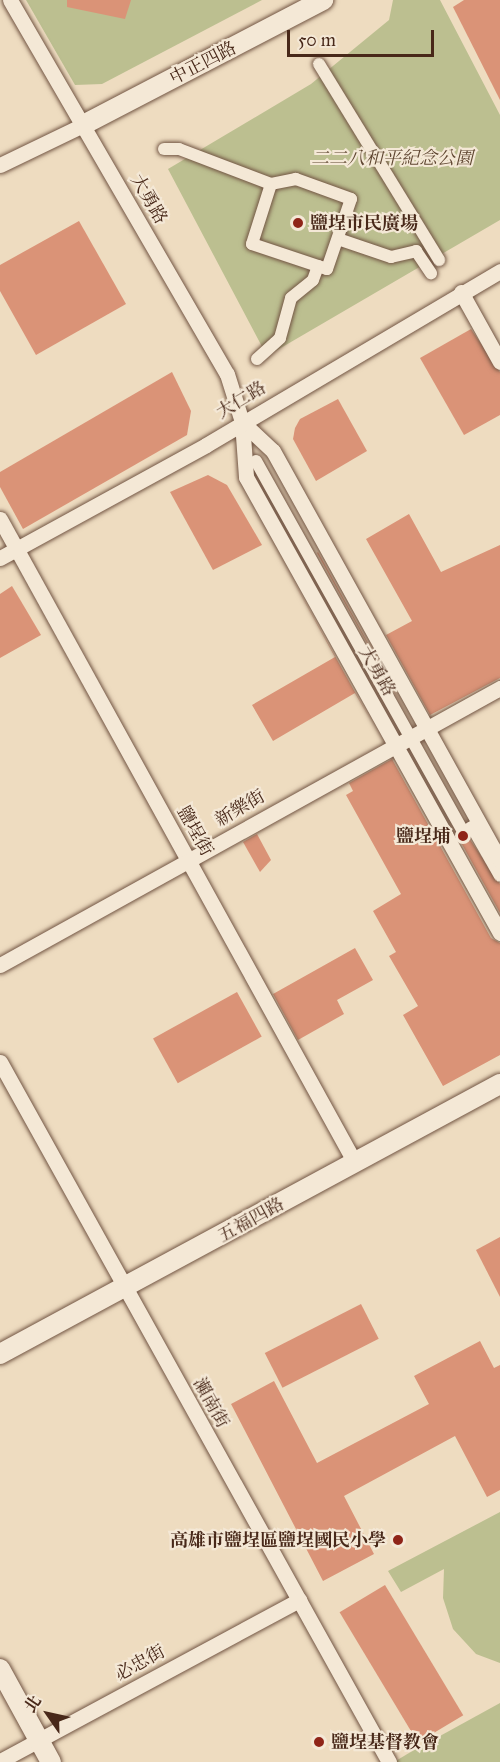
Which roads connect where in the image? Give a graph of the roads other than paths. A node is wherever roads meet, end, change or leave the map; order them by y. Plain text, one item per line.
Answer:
1 (10, 0) edge
2 (322, 0) edge
3 (319, 64) dead end
4 (83, 125) junction
5 (164, 149) dead end
6 (0, 165) edge
7 (271, 184) junction
8 (338, 239) junction
9 (439, 260) dead end
10 (318, 266) junction
11 (500, 271) edge
12 (431, 273) dead end
13 (461, 292) junction
14 (257, 359) dead end
15 (500, 362) edge
16 (242, 422) junction
17 (256, 461) dead end
18 (0, 519) edge
19 (17, 548) junction
20 (0, 558) edge
21 (500, 688) edge
22 (424, 729) junction
23 (403, 740) junction
24 (189, 860) junction
25 (500, 861) edge
26 (500, 876) edge
27 (500, 933) edge
28 (0, 965) edge
29 (0, 1062) edge
30 (500, 1084) edge
31 (356, 1163) junction
32 (125, 1288) junction
33 (0, 1354) edge
34 (299, 1600) junction
35 (0, 1669) edge
36 (39, 1741) junction
37 (0, 1761) edge
38 (51, 1762) edge
39 (389, 1762) edge

1 - 4 street, 大勇路
2 - 4 street, 中正四路
3 - 9 street
4 - 6 street
4 - 16 street, 大勇路
5 - 7 street
7 - 8 street
7 - 10 street
8 - 10 street
8 - 12 street
10 - 14 street
11 - 13 street, 大仁路
13 - 15 street
13 - 16 street, 大仁路
16 - 19 street, 大仁路
16 - 22 street, 大勇路
16 - 23 street, 大勇路
17 - 23 street
18 - 19 street, 鹽埕街
19 - 20 street, 大仁路
19 - 24 street, 鹽埕街
21 - 22 street, 新樂街
22 - 23 street, 新樂街
22 - 25 street, 大勇路
23 - 24 street, 新樂街
23 - 26 street
23 - 27 street, 大勇路
24 - 28 street, 新樂街
24 - 31 street, 鹽埕街
29 - 32 street, 瀨南街
30 - 31 street, 五福四路
31 - 32 street, 五福四路
32 - 33 street, 五福四路
32 - 34 street, 瀨南街
34 - 36 street, 必忠街
34 - 39 street, 瀨南街
35 - 36 street
36 - 37 street, 必忠街
36 - 38 street

